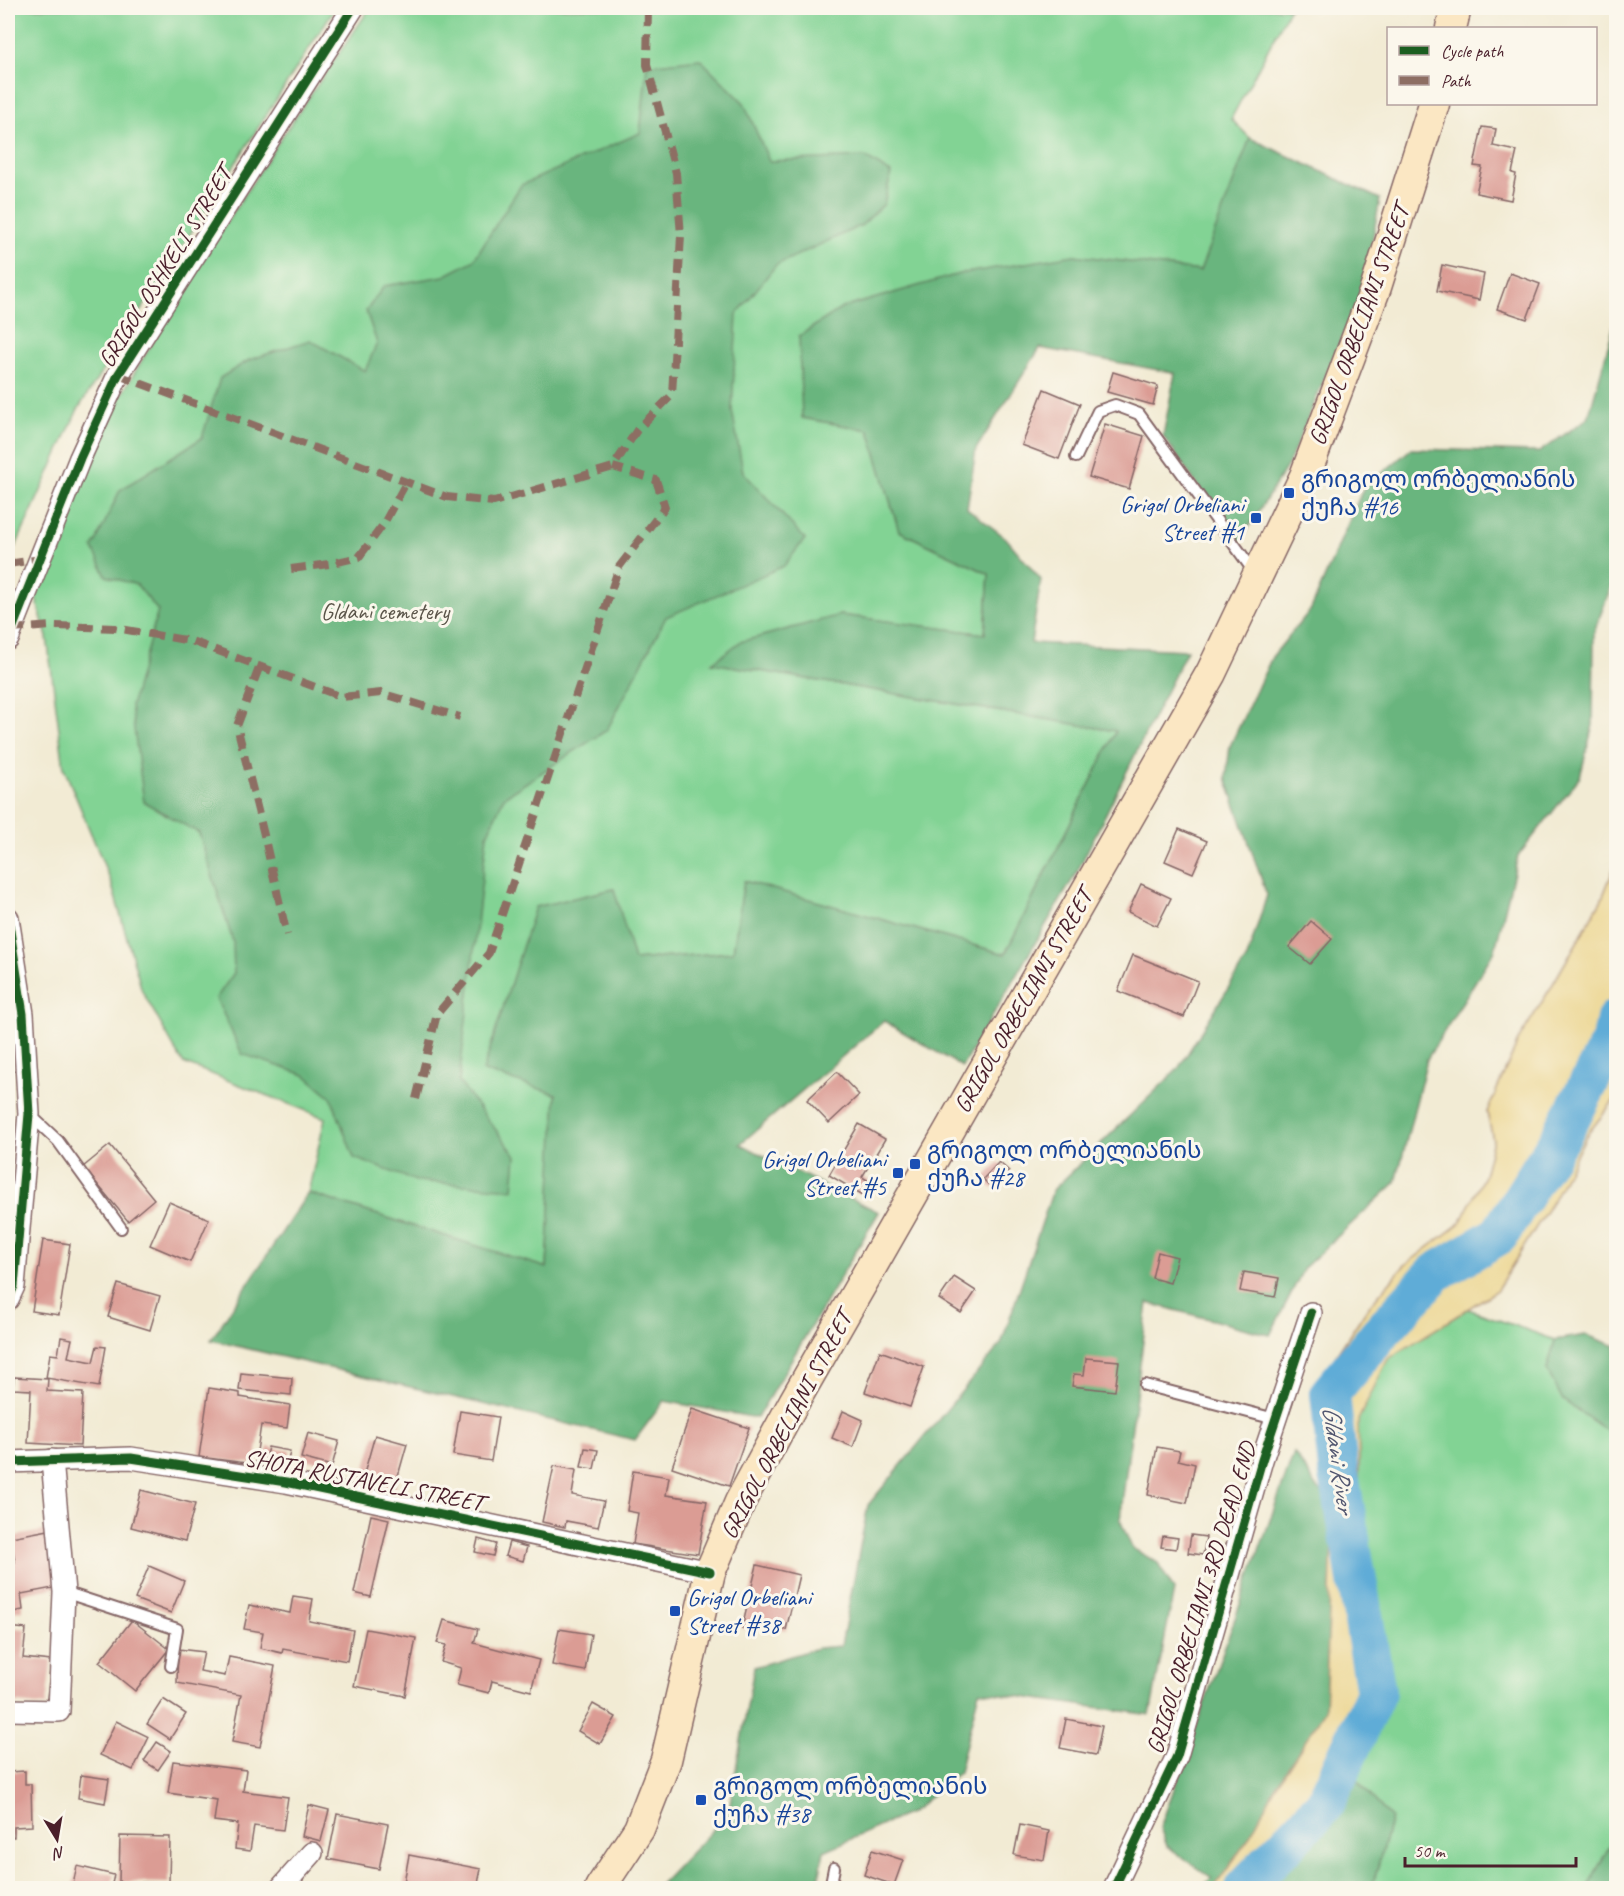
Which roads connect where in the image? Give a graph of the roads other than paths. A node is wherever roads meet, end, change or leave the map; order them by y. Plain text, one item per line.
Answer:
1 (353, 8) edge
2 (1456, 8) edge
3 (1451, 27) edge
4 (1434, 105) edge
5 (1076, 457) dead end
6 (1257, 576) junction
7 (9, 634) edge
8 (8, 918) edge
9 (15, 1015) edge
10 (29, 1114) junction
11 (121, 1228) dead end
12 (8, 1299) edge
13 (1311, 1313) dead end
14 (1145, 1385) dead end
15 (1275, 1419) junction
16 (52, 1460) junction
17 (8, 1462) edge
18 (710, 1572) junction
19 (64, 1592) junction
20 (171, 1666) dead end
21 (8, 1710) edge
22 (312, 1853) dead end
23 (834, 1868) dead end
24 (281, 1888) edge
25 (600, 1888) edge
26 (830, 1888) edge
27 (1114, 1888) edge

1 - 7 street, GRIGOL OSHKELI STREET
2 - 3 main road
4 - 6 main road, GRIGOL ORBELIANI STREET
5 - 6 lane
6 - 18 main road, GRIGOL ORBELIANI STREET
8 - 9 street
9 - 10 street
10 - 11 lane
10 - 12 street
13 - 15 street, GRIGOL ORBELIANI 3RD DEAD END
14 - 15 lane
15 - 27 street, GRIGOL ORBELIANI 3RD DEAD END
16 - 17 street, SHOTA RUSTAVELI STREET
16 - 18 street, SHOTA RUSTAVELI STREET
16 - 19 street
18 - 25 main road, GRIGOL ORBELIANI STREET
19 - 20 lane
19 - 21 street
22 - 24 street
23 - 26 lane

